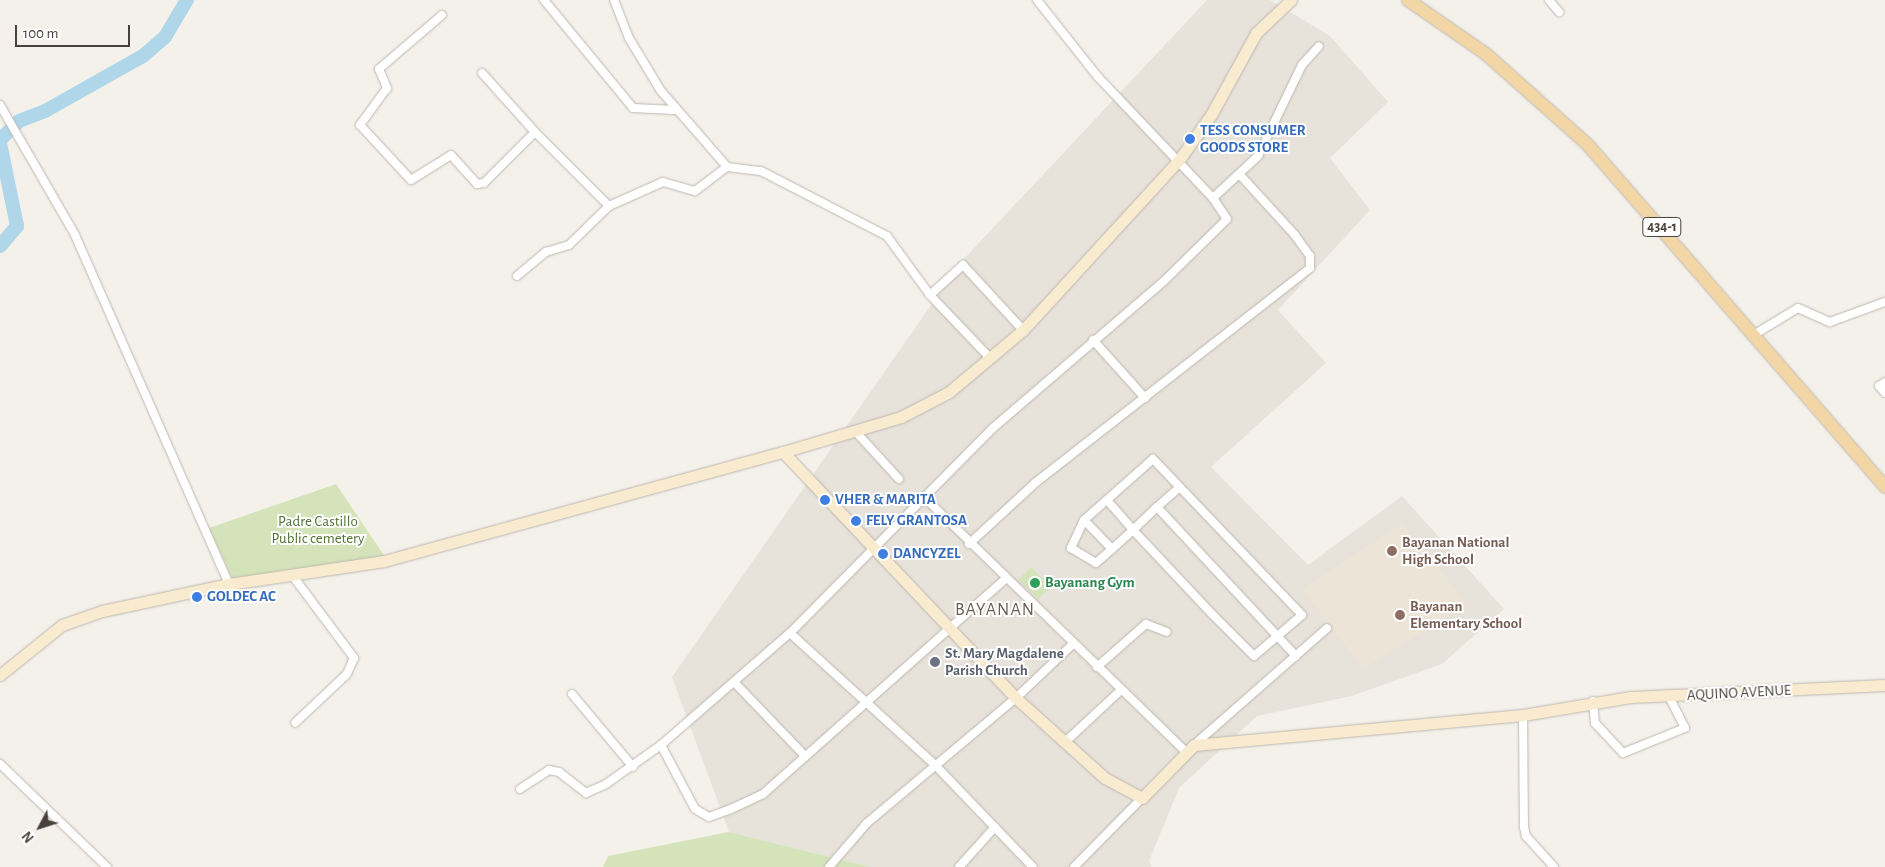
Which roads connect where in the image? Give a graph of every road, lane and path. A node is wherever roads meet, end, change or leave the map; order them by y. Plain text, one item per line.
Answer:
1 (544, 0) edge
2 (614, 0) edge
3 (1036, 0) edge
4 (1291, 0) edge
5 (1408, 0) edge
6 (1549, 0) edge
7 (1559, 12) dead end
8 (442, 15) dead end
9 (1319, 46) dead end
10 (482, 73) dead end
11 (0, 105) edge
12 (674, 110) junction
13 (535, 132) junction
14 (1179, 160) junction
15 (727, 167) junction
16 (1241, 176) junction
17 (1213, 198) junction
18 (609, 206) junction
19 (517, 276) dead end
20 (930, 295) junction
21 (1885, 302) edge
22 (1022, 330) junction
23 (1755, 334) junction
24 (1094, 340) junction
25 (990, 358) junction
26 (1885, 382) edge
27 (1885, 393) edge
28 (1145, 398) junction
29 (855, 431) junction
30 (783, 452) junction
31 (899, 479) dead end
32 (1180, 487) junction
33 (1885, 487) edge
34 (925, 498) junction
35 (1107, 500) junction
36 (1157, 507) junction
37 (1084, 520) junction
38 (1133, 530) junction
39 (969, 544) junction
40 (873, 547) junction
41 (1112, 550) junction
42 (292, 575) junction
43 (1005, 579) junction
44 (229, 584) junction
45 (947, 628) junction
46 (1327, 628) dead end
47 (1166, 632) dead end
48 (790, 633) junction
49 (1278, 635) junction
50 (1073, 644) junction
51 (1296, 656) junction
52 (1097, 667) junction
53 (0, 675) edge
54 (734, 682) junction
55 (1885, 685) edge
56 (1121, 690) junction
57 (572, 694) dead end
58 (1669, 696) junction
59 (1016, 698) junction
60 (1593, 702) junction
61 (869, 704) junction
62 (1523, 715) junction
63 (295, 723) dead end
64 (1064, 743) junction
65 (661, 745) junction
66 (1190, 748) junction
67 (805, 756) junction
68 (0, 764) edge
69 (936, 766) junction
70 (633, 767) junction
71 (520, 789) dead end
72 (1142, 798) junction
73 (995, 827) junction
74 (107, 867) edge
75 (829, 867) edge
76 (959, 867) edge
77 (1034, 867) edge
78 (1074, 867) edge
79 (1554, 867) edge

1 - 12 street
2 - 12 street
3 - 14 street
4 - 14 street
5 - 23 main road, 434-1
6 - 7 street
8 - 13 street
9 - 16 street
10 - 13 street
11 - 44 street
12 - 15 street
13 - 18 street
14 - 17 street
14 - 22 street
15 - 18 street
15 - 20 street
16 - 17 street
16 - 28 street
17 - 24 street
18 - 19 street
20 - 22 street
20 - 25 street
21 - 23 street
22 - 25 street
23 - 33 main road, 434-1
24 - 28 street
24 - 34 street
25 - 29 street
26 - 27 street
28 - 39 street
29 - 30 street
29 - 31 street
30 - 40 street
30 - 42 street
32 - 35 street
32 - 36 street
32 - 49 street
34 - 39 street
34 - 40 street
35 - 37 street
35 - 38 street
36 - 38 street
36 - 49 street
37 - 41 street
37 - 41 street
38 - 41 street
38 - 49 street
39 - 43 street
40 - 45 street
40 - 48 street
42 - 44 street
42 - 63 street
43 - 45 street
43 - 50 street
44 - 53 street
45 - 59 street
45 - 61 street
46 - 51 street
47 - 52 street
48 - 54 street
48 - 61 street
49 - 51 street
50 - 52 street
50 - 59 street
51 - 66 street
52 - 56 street
54 - 65 street
54 - 67 street
55 - 58 street, AQUINO AVENUE
56 - 64 street
56 - 66 street
57 - 70 street
58 - 60 street, AQUINO AVENUE
58 - 60 street
59 - 64 street
59 - 69 street
60 - 62 street, AQUINO AVENUE
61 - 67 street
61 - 69 street
62 - 66 street, AQUINO AVENUE
62 - 79 street
64 - 72 street
65 - 67 street
65 - 70 street
66 - 72 street
68 - 74 street
69 - 73 street
69 - 75 street
70 - 71 street
72 - 78 street
73 - 76 street
73 - 77 street

